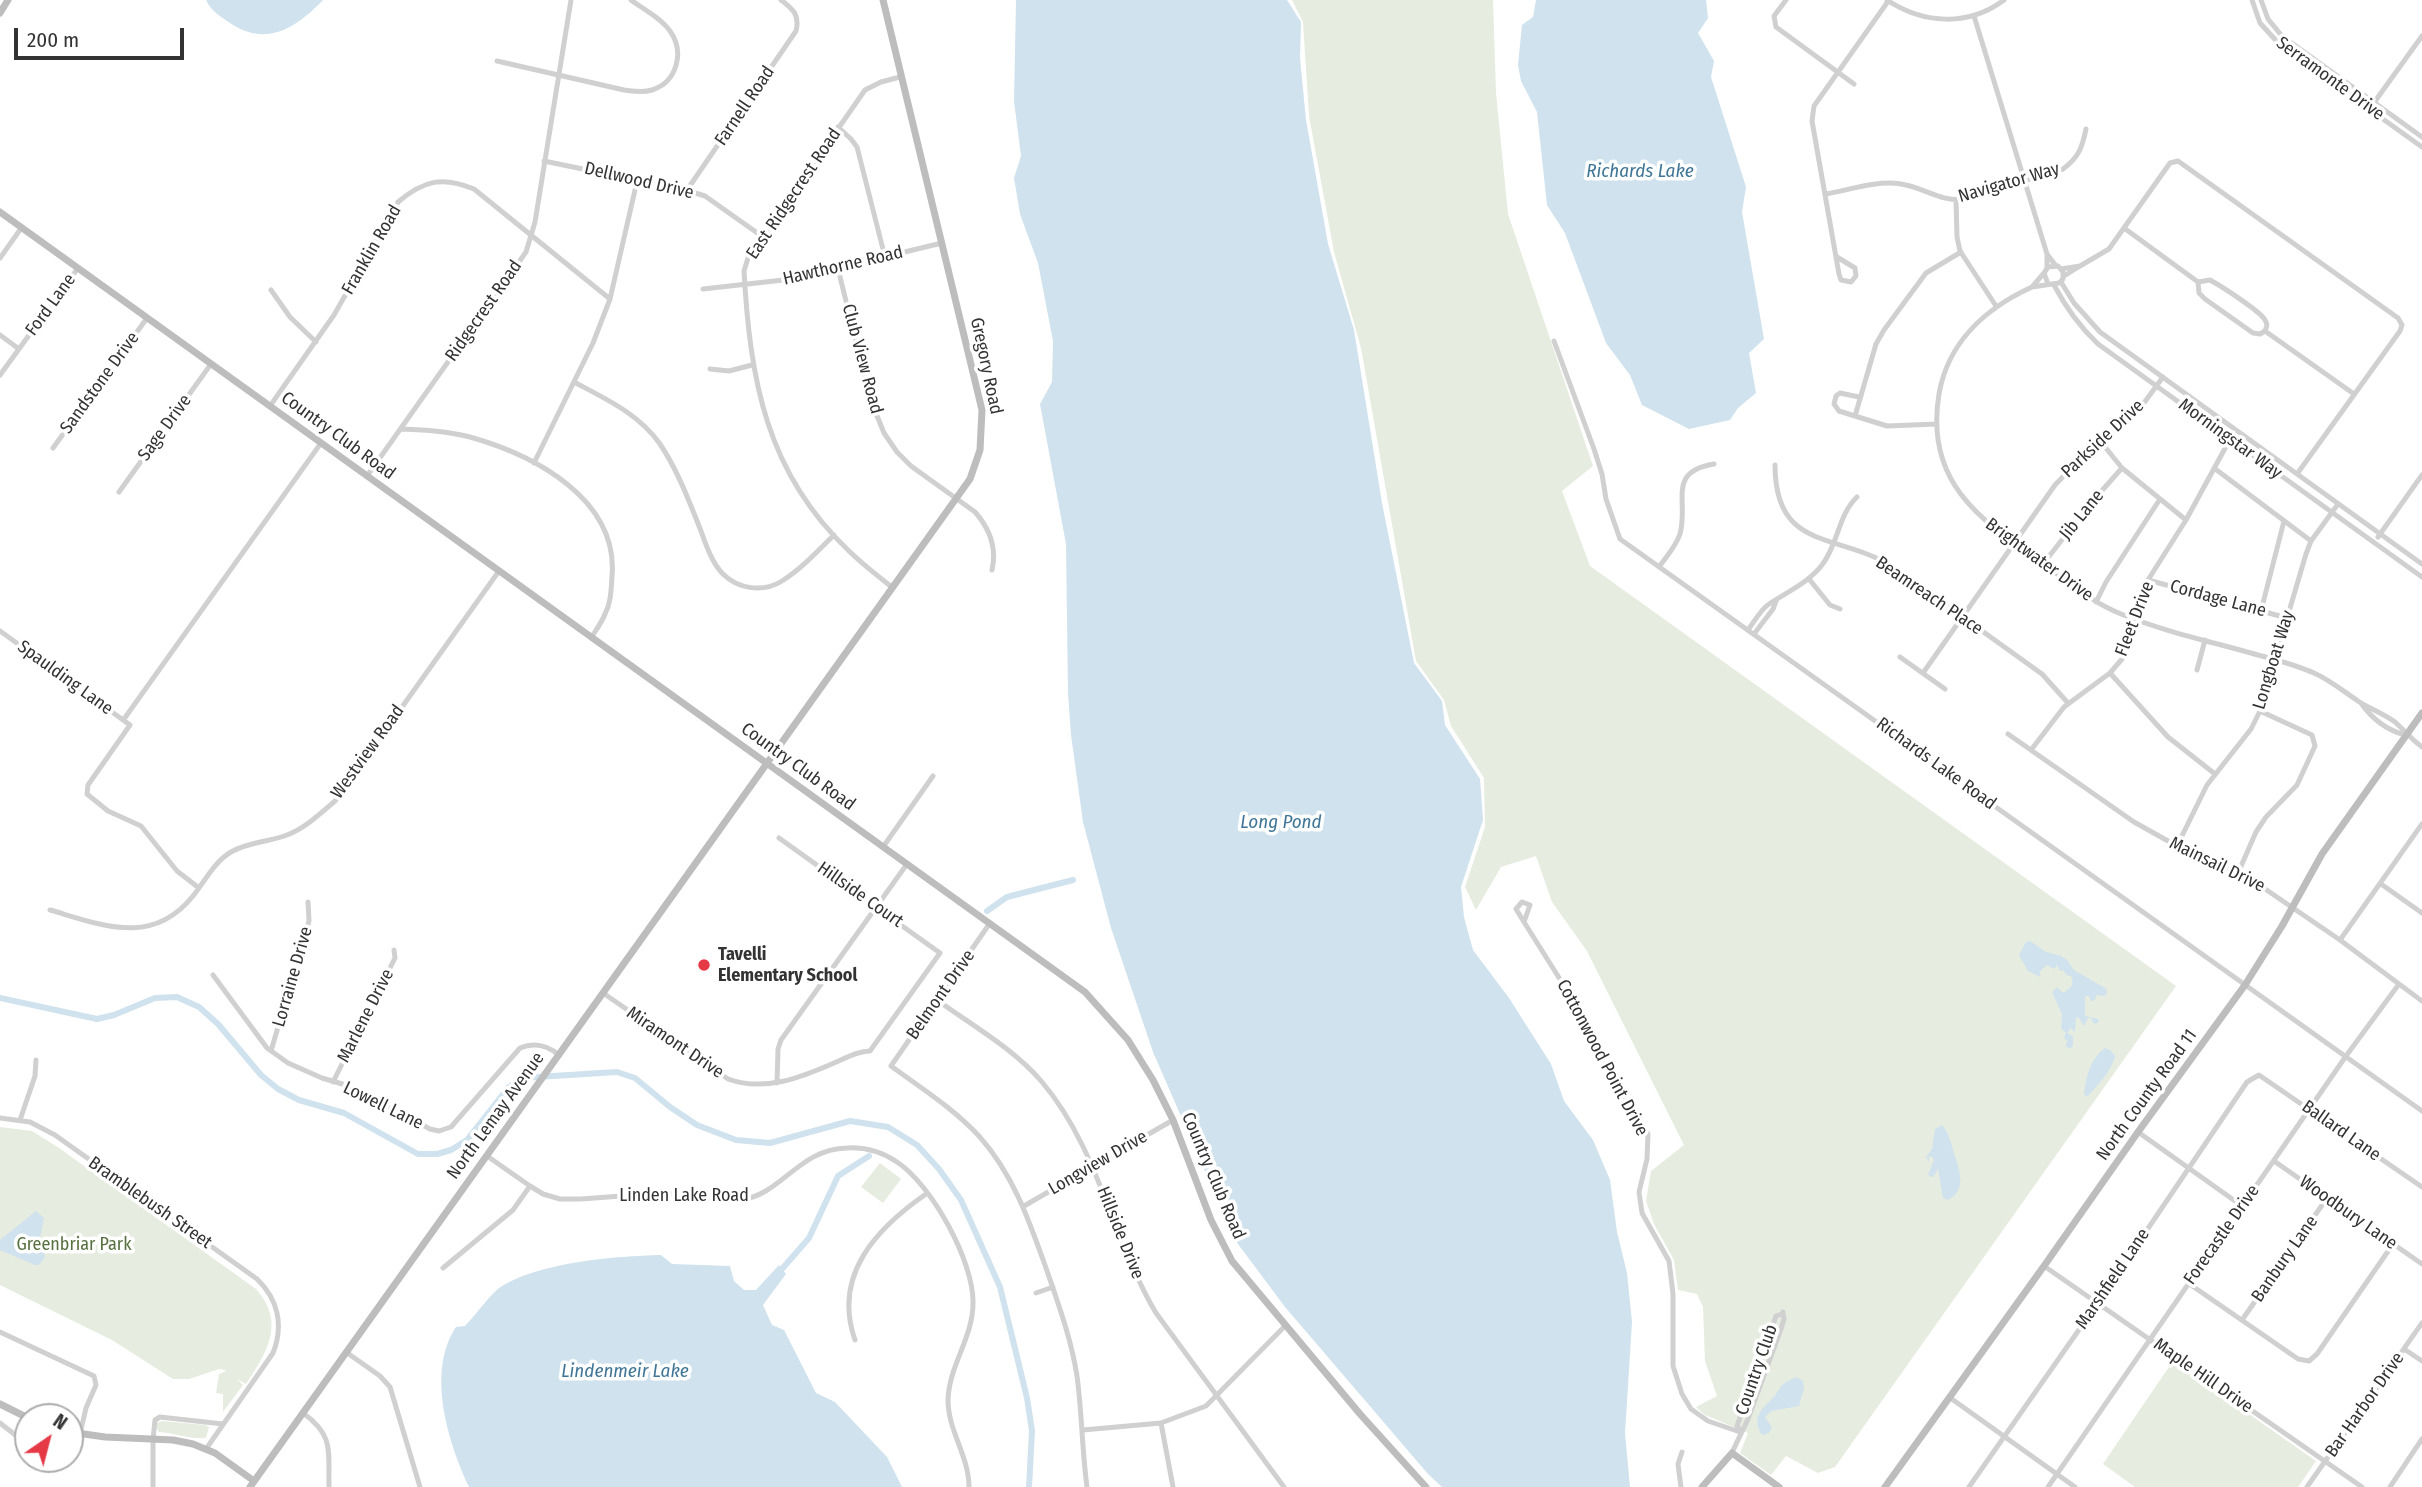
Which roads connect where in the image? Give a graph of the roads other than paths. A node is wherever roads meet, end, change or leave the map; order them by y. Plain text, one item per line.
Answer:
1 (8, 0) edge
2 (571, 0) edge
3 (631, 0) edge
4 (781, 0) edge
5 (1786, 0) edge
6 (1888, 0) edge
7 (2004, 0) edge
8 (2252, 0) edge
9 (2261, 0) edge
10 (882, 1) edge
11 (0, 12) edge
12 (1974, 16) junction
13 (2422, 36) edge
14 (2302, 51) junction
15 (2297, 58) junction
16 (497, 61) dead end
17 (1838, 71) junction
18 (558, 76) junction
19 (900, 77) junction
20 (1854, 84) dead end
21 (2374, 103) junction
22 (2369, 109) junction
23 (838, 127) junction
24 (2087, 129) dead end
25 (2422, 137) edge
26 (2422, 147) edge
27 (544, 161) junction
28 (2024, 181) junction
29 (635, 190) dead end
30 (687, 191) junction
31 (1826, 194) junction
32 (1956, 200) junction
33 (0, 212) edge
34 (22, 227) junction
35 (2124, 228) junction
36 (532, 235) junction
37 (763, 237) junction
38 (942, 243) junction
39 (1961, 253) junction
40 (2047, 254) junction
41 (0, 257) edge
42 (885, 257) junction
43 (1837, 257) junction
44 (2080, 266) junction
45 (2058, 267) junction
46 (78, 268) junction
47 (838, 269) junction
48 (2045, 271) junction
49 (2062, 279) junction
50 (2198, 282) junction
51 (744, 284) junction
52 (2051, 284) junction
53 (2032, 287) junction
54 (703, 289) dead end
55 (271, 290) dead end
56 (610, 299) junction
57 (1996, 306) junction
58 (147, 318) junction
59 (2265, 331) junction
60 (0, 335) edge
61 (1554, 341) dead end
62 (316, 342) junction
63 (19, 349) junction
64 (211, 364) junction
65 (752, 365) junction
66 (710, 369) dead end
67 (0, 375) edge
68 (2163, 377) junction
69 (574, 382) junction
70 (2156, 387) junction
71 (2354, 394) junction
72 (1859, 397) junction
73 (270, 406) junction
74 (1855, 416) junction
75 (1937, 424) junction
76 (401, 429) junction
77 (2235, 430) junction
78 (2229, 439) junction
79 (2101, 442) junction
80 (321, 443) junction
81 (53, 448) dead end
82 (534, 463) junction
83 (1714, 464) dead end
84 (1775, 465) dead end
85 (2122, 468) junction
86 (2214, 468) junction
87 (2297, 474) junction
88 (2422, 475) edge
89 (367, 476) junction
90 (119, 492) dead end
91 (1857, 497) dead end
92 (958, 499) junction
93 (2160, 499) junction
94 (2338, 504) junction
95 (2332, 513) junction
96 (2186, 520) junction
97 (2284, 521) junction
98 (2380, 534) junction
99 (834, 535) junction
100 (2311, 541) junction
101 (2374, 542) junction
102 (1835, 543) junction
103 (2015, 544) junction
104 (2043, 564) junction
105 (2422, 564) edge
106 (1659, 567) junction
107 (992, 570) dead end
108 (499, 571) junction
109 (2422, 577) edge
110 (1809, 579) junction
111 (2148, 580) junction
112 (893, 588) junction
113 (1776, 601) junction
114 (2096, 602) junction
115 (1840, 609) dead end
116 (2261, 611) junction
117 (1963, 617) junction
118 (2287, 618) junction
119 (2136, 619) junction
120 (1748, 630) junction
121 (0, 631) edge
122 (1754, 634) junction
123 (592, 638) junction
124 (2205, 639) junction
125 (1900, 657) dead end
126 (2275, 660) junction
127 (2197, 670) dead end
128 (1923, 673) junction
129 (2110, 673) junction
130 (1945, 689) dead end
131 (2068, 703) junction
132 (2260, 711) junction
133 (2422, 713) edge
134 (124, 719) junction
135 (2008, 734) dead end
136 (2406, 735) junction
137 (2422, 747) edge
138 (2031, 750) junction
139 (767, 764) junction
140 (2215, 774) junction
141 (933, 776) dead end
142 (2421, 829) edge
143 (779, 838) dead end
144 (883, 846) junction
145 (2177, 846) junction
146 (907, 864) junction
147 (2238, 873) junction
148 (2381, 884) junction
149 (199, 888) junction
150 (308, 902) dead end
151 (876, 907) junction
152 (2293, 908) junction
153 (50, 911) dead end
154 (2422, 914) edge
155 (1524, 922) dead end
156 (990, 923) junction
157 (2340, 940) junction
158 (394, 950) dead end
159 (213, 975) dead end
160 (2399, 984) junction
161 (2245, 985) junction
162 (603, 993) junction
163 (937, 1000) junction
164 (2422, 1001) edge
165 (271, 1051) junction
166 (870, 1051) joint
167 (559, 1055) junction
168 (2346, 1056) junction
169 (36, 1060) dead end
170 (2259, 1075) joint
171 (333, 1082) junction
172 (777, 1083) junction
173 (2310, 1110) junction
174 (2422, 1111) edge
175 (0, 1118) edge
176 (20, 1120) junction
177 (1173, 1121) junction
178 (2138, 1132) junction
179 (487, 1156) junction
180 (2274, 1161) junction
181 (1093, 1166) junction
182 (2188, 1168) junction
183 (530, 1186) junction
184 (2422, 1187) edge
185 (926, 1194) junction
186 (2328, 1198) junction
187 (1024, 1206) junction
188 (2242, 1206) junction
189 (2393, 1244) junction
190 (2422, 1265) edge
191 (2044, 1266) junction
192 (443, 1268) dead end
193 (2189, 1283) junction
194 (1053, 1287) junction
195 (1036, 1293) dead end
196 (2097, 1304) junction
197 (1782, 1313) dead end
198 (2242, 1320) junction
199 (2422, 1323) edge
200 (1285, 1326) junction
201 (0, 1332) edge
202 (855, 1340) dead end
203 (2151, 1340) junction
204 (2404, 1349) junction
205 (346, 1352) junction
206 (2422, 1361) edge
207 (1216, 1397) junction
208 (1948, 1397) junction
209 (303, 1413) junction
210 (84, 1417) edge
211 (0, 1423) edge
212 (1161, 1423) junction
213 (223, 1424) junction
214 (1083, 1430) junction
215 (1740, 1431) junction
216 (14, 1434) edge
217 (84, 1434) edge
218 (2003, 1437) junction
219 (2422, 1439) edge
220 (153, 1440) junction
221 (206, 1448) junction
222 (1682, 1452) dead end
223 (1732, 1453) junction
224 (2325, 1461) junction
225 (2057, 1474) junction
226 (252, 1484) edge
227 (153, 1487) edge
228 (329, 1487) edge
229 (420, 1487) edge
230 (970, 1487) edge
231 (1087, 1487) edge
232 (1173, 1487) edge
233 (1284, 1487) edge
234 (1426, 1487) edge
235 (1681, 1487) edge
236 (1702, 1487) edge
237 (1779, 1487) edge
238 (1885, 1487) edge
239 (1969, 1487) edge
240 (2048, 1487) edge
241 (2075, 1487) edge
242 (2308, 1487) edge
243 (2362, 1487) edge
244 (2390, 1487) edge

1 - 11 street
2 - 18 street, Ridgecrest Road
3 - 18 street
4 - 30 street, Farnell Road
5 - 17 street
6 - 12 street
6 - 17 street
7 - 12 street
8 - 15 street, Serramonte Drive
9 - 14 street, Serramonte Drive
10 - 19 street, Gregory Road
12 - 28 street
13 - 21 street
14 - 15 street
14 - 21 street, Serramonte Drive
15 - 22 street, Serramonte Drive
16 - 18 street
17 - 20 street
17 - 31 street
18 - 27 street, Ridgecrest Road
19 - 23 street, East Ridgecrest Road
19 - 38 street, Gregory Road
21 - 22 street
21 - 25 street, Serramonte Drive
22 - 26 street, Serramonte Drive
23 - 37 street, East Ridgecrest Road
23 - 42 street
24 - 28 street, Navigator Way
27 - 30 street, Dellwood Drive
27 - 36 street, Ridgecrest Road
28 - 32 street, Navigator Way
28 - 40 street
29 - 56 street
30 - 37 street, Dellwood Drive
31 - 32 street, Navigator Way
31 - 43 street
32 - 39 street
33 - 34 street, Country Club Road
34 - 41 street
34 - 46 street, Country Club Road
35 - 44 street
35 - 50 street
35 - 71 street
36 - 56 street, Franklin Road
36 - 62 street, Franklin Road
36 - 76 street, Ridgecrest Road
37 - 51 street, East Ridgecrest Road
38 - 42 street, Hawthorne Road
38 - 92 street, Gregory Road
39 - 57 street
39 - 72 street
40 - 45 street
40 - 48 street
42 - 47 street, Hawthorne Road
43 - 43 street
44 - 45 street
44 - 49 street
45 - 48 street
45 - 49 street, Morningstar Way
46 - 58 street, Country Club Road
46 - 63 street, Ford Lane
47 - 51 street, Hawthorne Road
47 - 92 street, Club View Road
48 - 52 street, Morningstar Way
48 - 53 street
49 - 52 street
49 - 68 street, Morningstar Way
50 - 59 street
50 - 59 street
51 - 54 street, Hawthorne Road
51 - 65 street, East Ridgecrest Road
52 - 53 street
52 - 70 street, Morningstar Way
53 - 57 street, Brightwater Drive
55 - 62 street
56 - 69 street
57 - 75 street, Brightwater Drive
58 - 64 street, Country Club Road
58 - 81 street, Sandstone Drive
59 - 71 street
60 - 63 street
61 - 106 street, Richards Lake Road
62 - 73 street, Franklin Road
63 - 67 street, Ford Lane
64 - 73 street, Country Club Road
64 - 90 street, Sage Drive
65 - 66 street
65 - 99 street, East Ridgecrest Road
68 - 70 street, Parkside Drive
68 - 77 street, Morningstar Way
69 - 82 street
69 - 99 street
70 - 78 street, Morningstar Way
70 - 79 street, Parkside Drive
71 - 87 street
72 - 74 street
72 - 74 street
73 - 80 street, Country Club Road
74 - 75 street
75 - 103 street, Brightwater Drive
76 - 82 street
76 - 89 street, Ridgecrest Road
77 - 78 street, Fleet Drive
77 - 87 street, Morningstar Way
78 - 86 street, Fleet Drive
78 - 95 street, Morningstar Way
79 - 85 street
79 - 103 street, Parkside Drive
80 - 89 street, Country Club Road
80 - 134 street
82 - 123 street
83 - 106 street
84 - 102 street, Beamreach Place
85 - 93 street
85 - 104 street, Jib Lane
86 - 96 street, Fleet Drive
86 - 97 street
87 - 94 street, Morningstar Way
88 - 98 street
89 - 108 street, Country Club Road
91 - 102 street
92 - 107 street, Club View Road
92 - 112 street, Gregory Road
93 - 96 street
93 - 114 street
94 - 95 street, Longboat Way
94 - 98 street, Morningstar Way
95 - 100 street, Longboat Way
95 - 101 street, Morningstar Way
96 - 111 street, Fleet Drive
97 - 100 street
97 - 116 street
98 - 101 street
98 - 105 street, Morningstar Way
99 - 112 street, East Ridgecrest Road
100 - 118 street, Longboat Way
101 - 109 street, Morningstar Way
102 - 110 street
102 - 117 street, Beamreach Place
103 - 104 street, Brightwater Drive
103 - 117 street, Parkside Drive
104 - 114 street, Brightwater Drive
106 - 120 street, Richards Lake Road
108 - 123 street, Country Club Road
108 - 149 street, Westview Road
110 - 113 street
110 - 115 street
111 - 116 street, Cordage Lane
111 - 119 street, Fleet Drive
112 - 139 street, Gregory Road
113 - 120 street
113 - 122 street
114 - 119 street, Brightwater Drive
116 - 118 street, Cordage Lane
117 - 128 street, Parkside Drive
117 - 131 street, Beamreach Place
118 - 126 street, Longboat Way
119 - 124 street, Brightwater Drive
119 - 129 street, Fleet Drive
120 - 122 street, Richards Lake Road
121 - 134 street, Spaulding Lane
122 - 161 street, Richards Lake Road
123 - 139 street, Country Club Road
124 - 126 street, Brightwater Drive
124 - 127 street
125 - 128 street
126 - 132 street, Longboat Way
126 - 136 street, Brightwater Drive
128 - 130 street
129 - 131 street, Fleet Drive
129 - 140 street
131 - 138 street, Fleet Drive
132 - 140 street, Longboat Way
132 - 147 street
133 - 136 street, North County Road 11
134 - 149 street, Spaulding Lane
135 - 138 street, Mainsail Drive
136 - 137 street, Brightwater Drive
136 - 152 street, North County Road 11
138 - 145 street, Mainsail Drive
139 - 144 street, Country Club Road
139 - 162 street, North Lemay Avenue
140 - 145 street, Longboat Way
141 - 144 street
142 - 148 street
143 - 151 street, Hillside Court
144 - 146 street, Country Club Road
145 - 147 street, Mainsail Drive
146 - 151 street
146 - 156 street, Country Club Road
147 - 152 street, Mainsail Drive
148 - 154 street
148 - 157 street
149 - 153 street, Westview Road
150 - 165 street, Lorraine Drive
151 - 166 street, Hillside Court
151 - 172 street
152 - 157 street, Mainsail Drive
152 - 161 street, North County Road 11
155 - 215 street, Cottonwood Point Drive
156 - 163 street, Belmont Drive
156 - 177 street, Country Club Road
157 - 160 street, Mainsail Drive
158 - 171 street, Marlene Drive
159 - 165 street, Lowell Lane
160 - 164 street, Mainsail Drive
160 - 168 street, Forecastle Drive
161 - 168 street, Richards Lake Road
161 - 178 street, North County Road 11
162 - 167 street, North Lemay Avenue
162 - 172 street, Miramont Drive
163 - 181 street, Hillside Drive
163 - 187 street, Belmont Drive
165 - 171 street, Lowell Lane
166 - 172 street, Miramont Drive
167 - 171 street, Lowell Lane
167 - 179 street, North Lemay Avenue
168 - 173 street, Forecastle Drive
168 - 174 street, Richards Lake Road
169 - 176 street
170 - 173 street, Ballard Lane
170 - 182 street, Marshfield Lane
173 - 180 street, Forecastle Drive
173 - 184 street, Ballard Lane
175 - 176 street, Bramblebush Street
176 - 213 street, Bramblebush Street
177 - 181 street, Longview Drive
177 - 200 street, Country Club Road
178 - 182 street
178 - 191 street, North County Road 11
179 - 183 street, Linden Lake Road
179 - 205 street, North Lemay Avenue
180 - 186 street, Woodbury Lane
180 - 188 street, Forecastle Drive
181 - 187 street, Longview Drive
181 - 207 street, Hillside Drive
182 - 188 street
182 - 196 street, Marshfield Lane
183 - 185 street, Linden Lake Road
183 - 192 street
185 - 202 street
185 - 230 street, Linden Lake Road
186 - 189 street, Woodbury Lane
186 - 198 street, Banbury Lane
187 - 194 street
188 - 193 street, Forecastle Drive
189 - 190 street, Woodbury Lane
189 - 198 street
191 - 196 street, Maple Hill Drive
191 - 208 street, North County Road 11
193 - 198 street
193 - 203 street, Forecastle Drive
194 - 195 street
194 - 214 street
196 - 203 street, Maple Hill Drive
196 - 218 street, Marshfield Lane
197 - 215 street, Country Club
199 - 204 street, Bar Harbor Drive
200 - 207 street
200 - 234 street, Country Club Road
201 - 210 street
203 - 224 street, Maple Hill Drive
203 - 225 street, Forecastle Drive
204 - 206 street
204 - 224 street, Bar Harbor Drive
205 - 209 street, North Lemay Avenue
205 - 229 street
207 - 212 street
207 - 233 street, Hillside Drive
208 - 218 street
208 - 238 street, North County Road 11
209 - 226 street, North Lemay Avenue
209 - 228 street
211 - 216 street
212 - 214 street
212 - 232 street
213 - 220 street
213 - 221 street
214 - 231 street
215 - 223 street
217 - 220 street
218 - 225 street
218 - 239 street, Marshfield Lane
219 - 244 street
220 - 221 street
220 - 227 street
221 - 226 street
222 - 235 street
223 - 236 street
223 - 237 street
224 - 242 street, Bar Harbor Drive
224 - 243 street, Maple Hill Drive
225 - 240 street, Forecastle Drive
225 - 241 street

